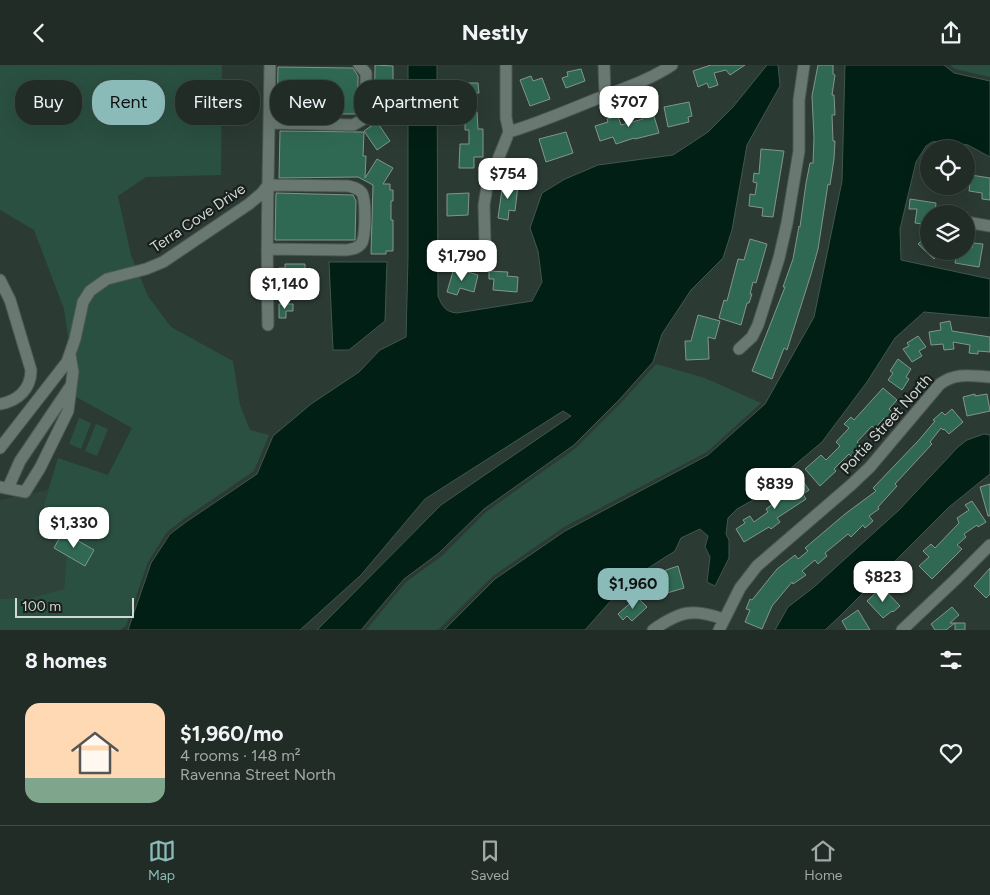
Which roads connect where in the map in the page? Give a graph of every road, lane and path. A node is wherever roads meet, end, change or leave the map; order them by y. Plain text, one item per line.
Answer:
1 (270, 65) edge
2 (506, 65) edge
3 (604, 65) edge
4 (672, 65) edge
5 (804, 65) edge
6 (361, 66) edge
7 (270, 80) edge
8 (605, 95) junction
9 (270, 123) edge
10 (344, 125) edge
11 (509, 132) junction
12 (268, 185) junction
13 (975, 224) edge
14 (990, 226) edge
15 (485, 243) dead end
16 (267, 249) junction
17 (0, 280) edge
18 (268, 325) dead end
19 (739, 349) dead end
20 (70, 353) junction
21 (990, 377) edge
22 (71, 386) junction
23 (0, 404) edge
24 (0, 448) edge
25 (4, 487) edge
26 (990, 545) edge
27 (721, 625) edge
28 (653, 630) edge
29 (902, 630) edge

1 - 7 street, Terra Cove Drive
2 - 11 street
3 - 8 street
4 - 8 street
5 - 19 street
6 - 10 street
8 - 11 street
9 - 12 street, Terra Cove Drive
11 - 15 street
12 - 16 street, Terra Cove Drive
12 - 16 street
12 - 20 street, Terra Cove Drive
13 - 14 street
16 - 18 street, Terra Cove Drive
17 - 23 street
20 - 22 street
20 - 24 street, Terra Cove Drive
21 - 27 street, Portia Street North
22 - 25 street
22 - 25 street
26 - 29 street
27 - 28 street

